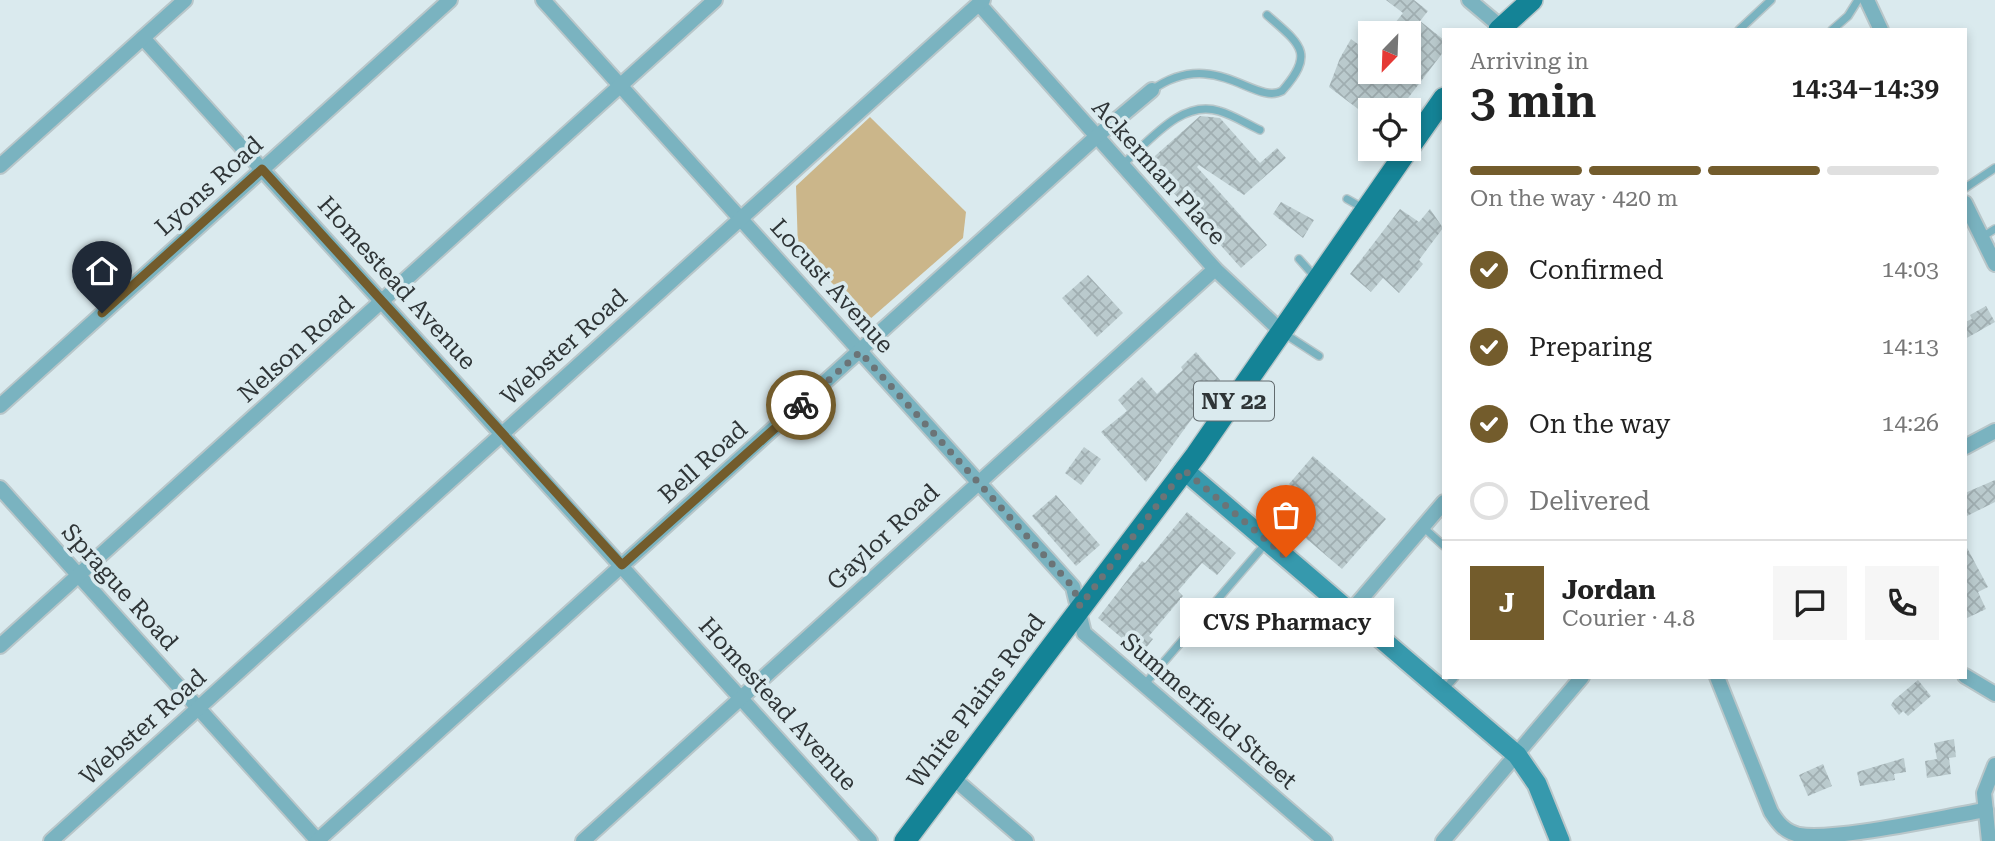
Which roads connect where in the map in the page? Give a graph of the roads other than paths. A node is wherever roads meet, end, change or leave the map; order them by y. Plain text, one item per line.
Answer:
1 (185, 0) edge
2 (450, 0) edge
3 (543, 0) edge
4 (715, 0) edge
5 (1469, 0) edge
6 (1532, 0) edge
7 (1771, 0) edge
8 (1868, 1) edge
9 (981, 2) edge
10 (1267, 15) dead end
11 (1502, 28) edge
12 (1504, 28) edge
13 (1742, 28) edge
14 (1834, 28) edge
15 (1880, 28) edge
16 (143, 38) junction
17 (621, 85) junction
18 (1152, 90) joint
19 (1442, 101) edge
20 (1421, 129) edge
21 (1260, 130) dead end
22 (1096, 137) junction
23 (1398, 161) edge
24 (1122, 165) junction
25 (0, 166) edge
26 (1995, 168) edge
27 (262, 169) junction
28 (1967, 187) edge
29 (1347, 199) dead end
30 (1967, 207) edge
31 (1366, 211) junction
32 (741, 219) junction
33 (1995, 229) edge
34 (1982, 237) junction
35 (1299, 259) dead end
36 (1995, 264) edge
37 (1215, 269) junction
38 (1317, 279) junction
39 (383, 301) junction
40 (1281, 331) junction
41 (860, 352) junction
42 (1320, 356) dead end
43 (0, 406) edge
44 (1995, 430) edge
45 (502, 433) junction
46 (1967, 445) edge
47 (1184, 470) junction
48 (978, 481) junction
49 (0, 488) edge
50 (1442, 504) edge
51 (1423, 527) junction
52 (1268, 541) junction
53 (1442, 544) edge
54 (622, 565) junction
55 (79, 575) junction
56 (1080, 606) junction
57 (1351, 611) junction
58 (0, 646) edge
59 (1967, 677) edge
60 (1442, 679) edge
61 (1580, 679) edge
62 (1718, 679) edge
63 (1449, 684) edge
64 (1144, 685) junction
65 (1995, 694) edge
66 (742, 698) junction
67 (198, 708) junction
68 (1517, 755) junction
69 (1995, 765) edge
70 (952, 777) junction
71 (1986, 810) junction
72 (51, 841) edge
73 (318, 841) edge
74 (583, 841) edge
75 (870, 841) edge
76 (905, 841) edge
77 (1026, 841) edge
78 (1325, 841) edge
79 (1443, 841) edge
80 (1560, 841) edge
81 (1989, 841) edge

1 - 16 street
2 - 27 street, Lyons Road
3 - 17 street, Locust Avenue
4 - 17 street, Nelson Road
5 - 11 street
6 - 12 main road
7 - 13 lane
8 - 14 lane
8 - 15 street
9 - 22 street, Ackerman Place
9 - 32 street, Webster Road
10 - 18 lane
16 - 25 street
16 - 27 street, Homestead Avenue
17 - 32 street, Locust Avenue
17 - 39 street, Nelson Road
18 - 22 street, Bell Road
19 - 20 main road, White Plains Road / NY 22
21 - 24 lane
22 - 24 street, Ackerman Place
22 - 41 street, Bell Road
23 - 31 main road, White Plains Road / NY 22
24 - 37 street, Ackerman Place
26 - 28 lane
27 - 39 street, Homestead Avenue
27 - 43 street, Lyons Road
29 - 31 lane
30 - 34 street
31 - 38 main road, White Plains Road / NY 22
32 - 41 street, Locust Avenue
32 - 45 street, Webster Road
33 - 34 lane
34 - 36 street
35 - 38 lane
37 - 40 street, Ackerman Place
37 - 48 street, Gaylor Road
38 - 40 main road, White Plains Road / NY 22
39 - 45 street, Homestead Avenue
39 - 55 street, Nelson Road
40 - 42 lane, Ackerman Place
40 - 47 main road, White Plains Road / NY 22
41 - 48 street, Locust Avenue
41 - 54 street, Bell Road
44 - 46 street
45 - 54 street, Homestead Avenue
45 - 67 street, Webster Road
47 - 52 street
47 - 56 main road, White Plains Road / NY 22
48 - 56 street, Locust Avenue
48 - 66 street, Gaylor Road
49 - 55 street, Sprague Road
50 - 51 street
51 - 53 lane
51 - 57 street
52 - 57 street
52 - 64 lane
54 - 66 street, Homestead Avenue
54 - 73 street, Bell Road
55 - 58 street, Nelson Road
55 - 67 street, Sprague Road
56 - 64 street, Summerfield Street
56 - 70 main road, White Plains Road / NY 22
57 - 60 street
59 - 65 street
61 - 68 street
62 - 71 street
63 - 68 street
64 - 78 street, Summerfield Street
66 - 74 street, Gaylor Road
66 - 75 street, Homestead Avenue
67 - 72 street, Webster Road
67 - 73 street, Sprague Road
68 - 79 street
68 - 80 street
69 - 71 street
70 - 76 main road, White Plains Road / NY 22
70 - 77 street
71 - 81 street

